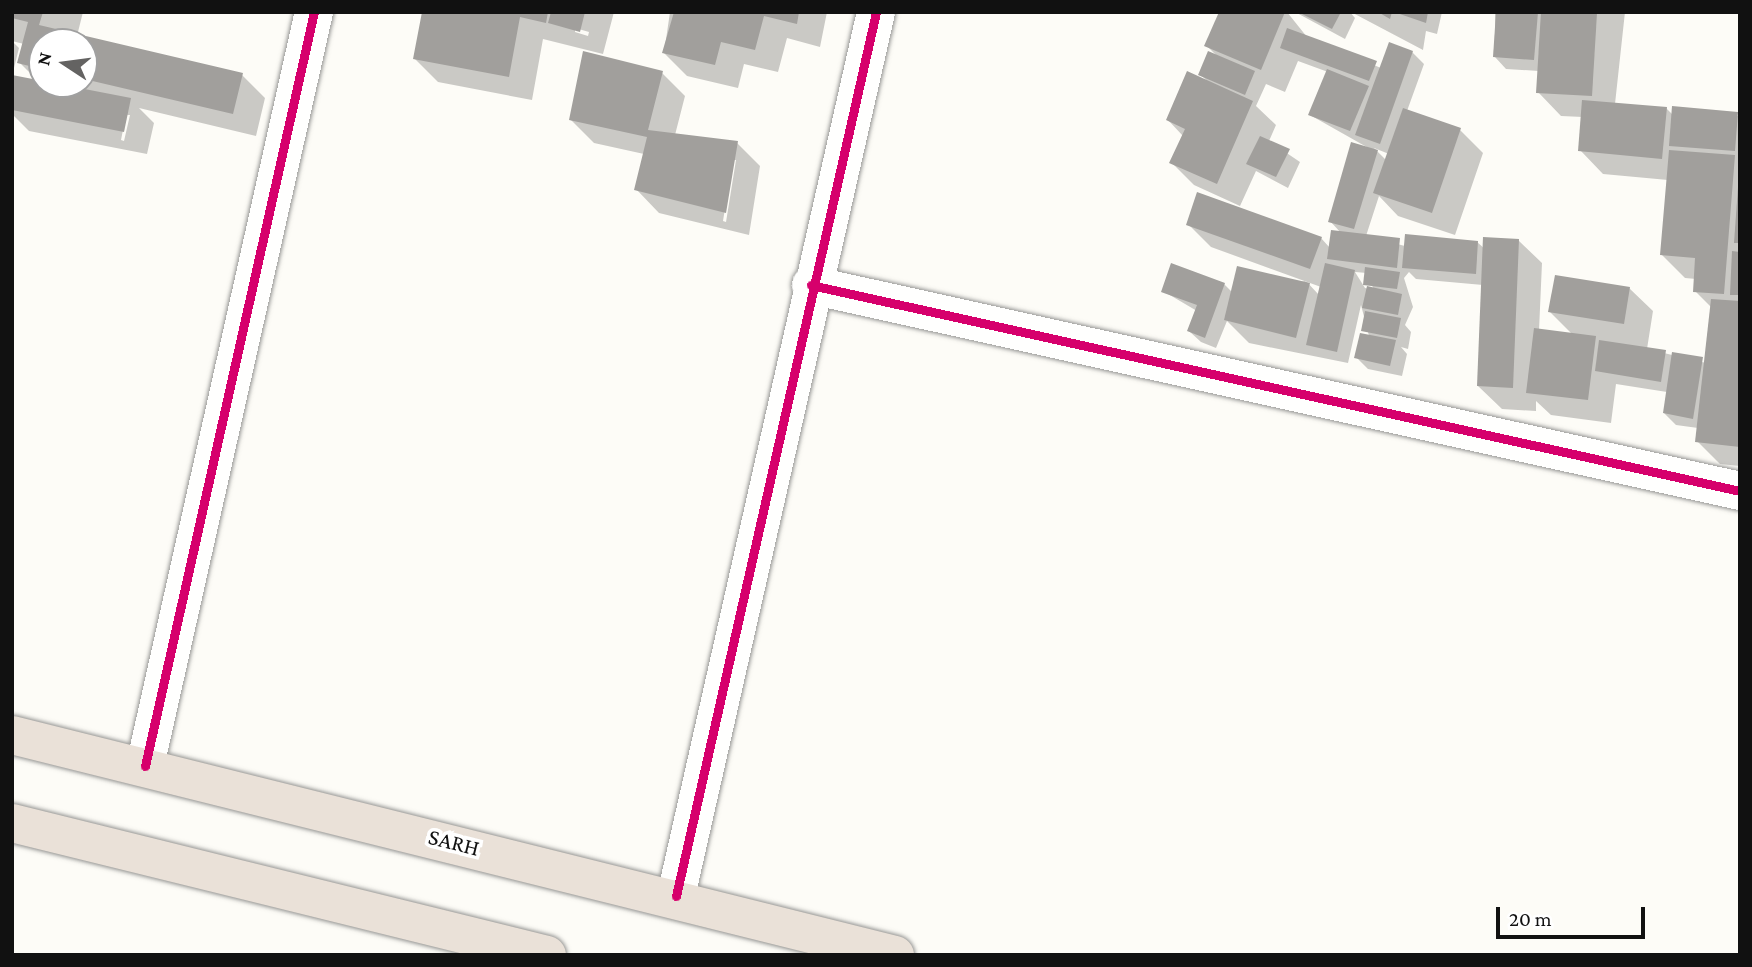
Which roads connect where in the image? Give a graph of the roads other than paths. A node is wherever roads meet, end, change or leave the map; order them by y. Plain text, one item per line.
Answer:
1 (314, 12) edge
2 (876, 12) edge
3 (811, 285) junction
4 (1740, 491) edge
5 (12, 734) edge
6 (145, 766) junction
7 (12, 823) edge
8 (676, 895) junction
9 (547, 955) edge
10 (895, 955) edge

1 - 6 street
2 - 3 street
3 - 4 street
3 - 8 street
5 - 6 highway, SARH
6 - 8 highway, SARH
7 - 9 highway
8 - 10 highway, SARH

